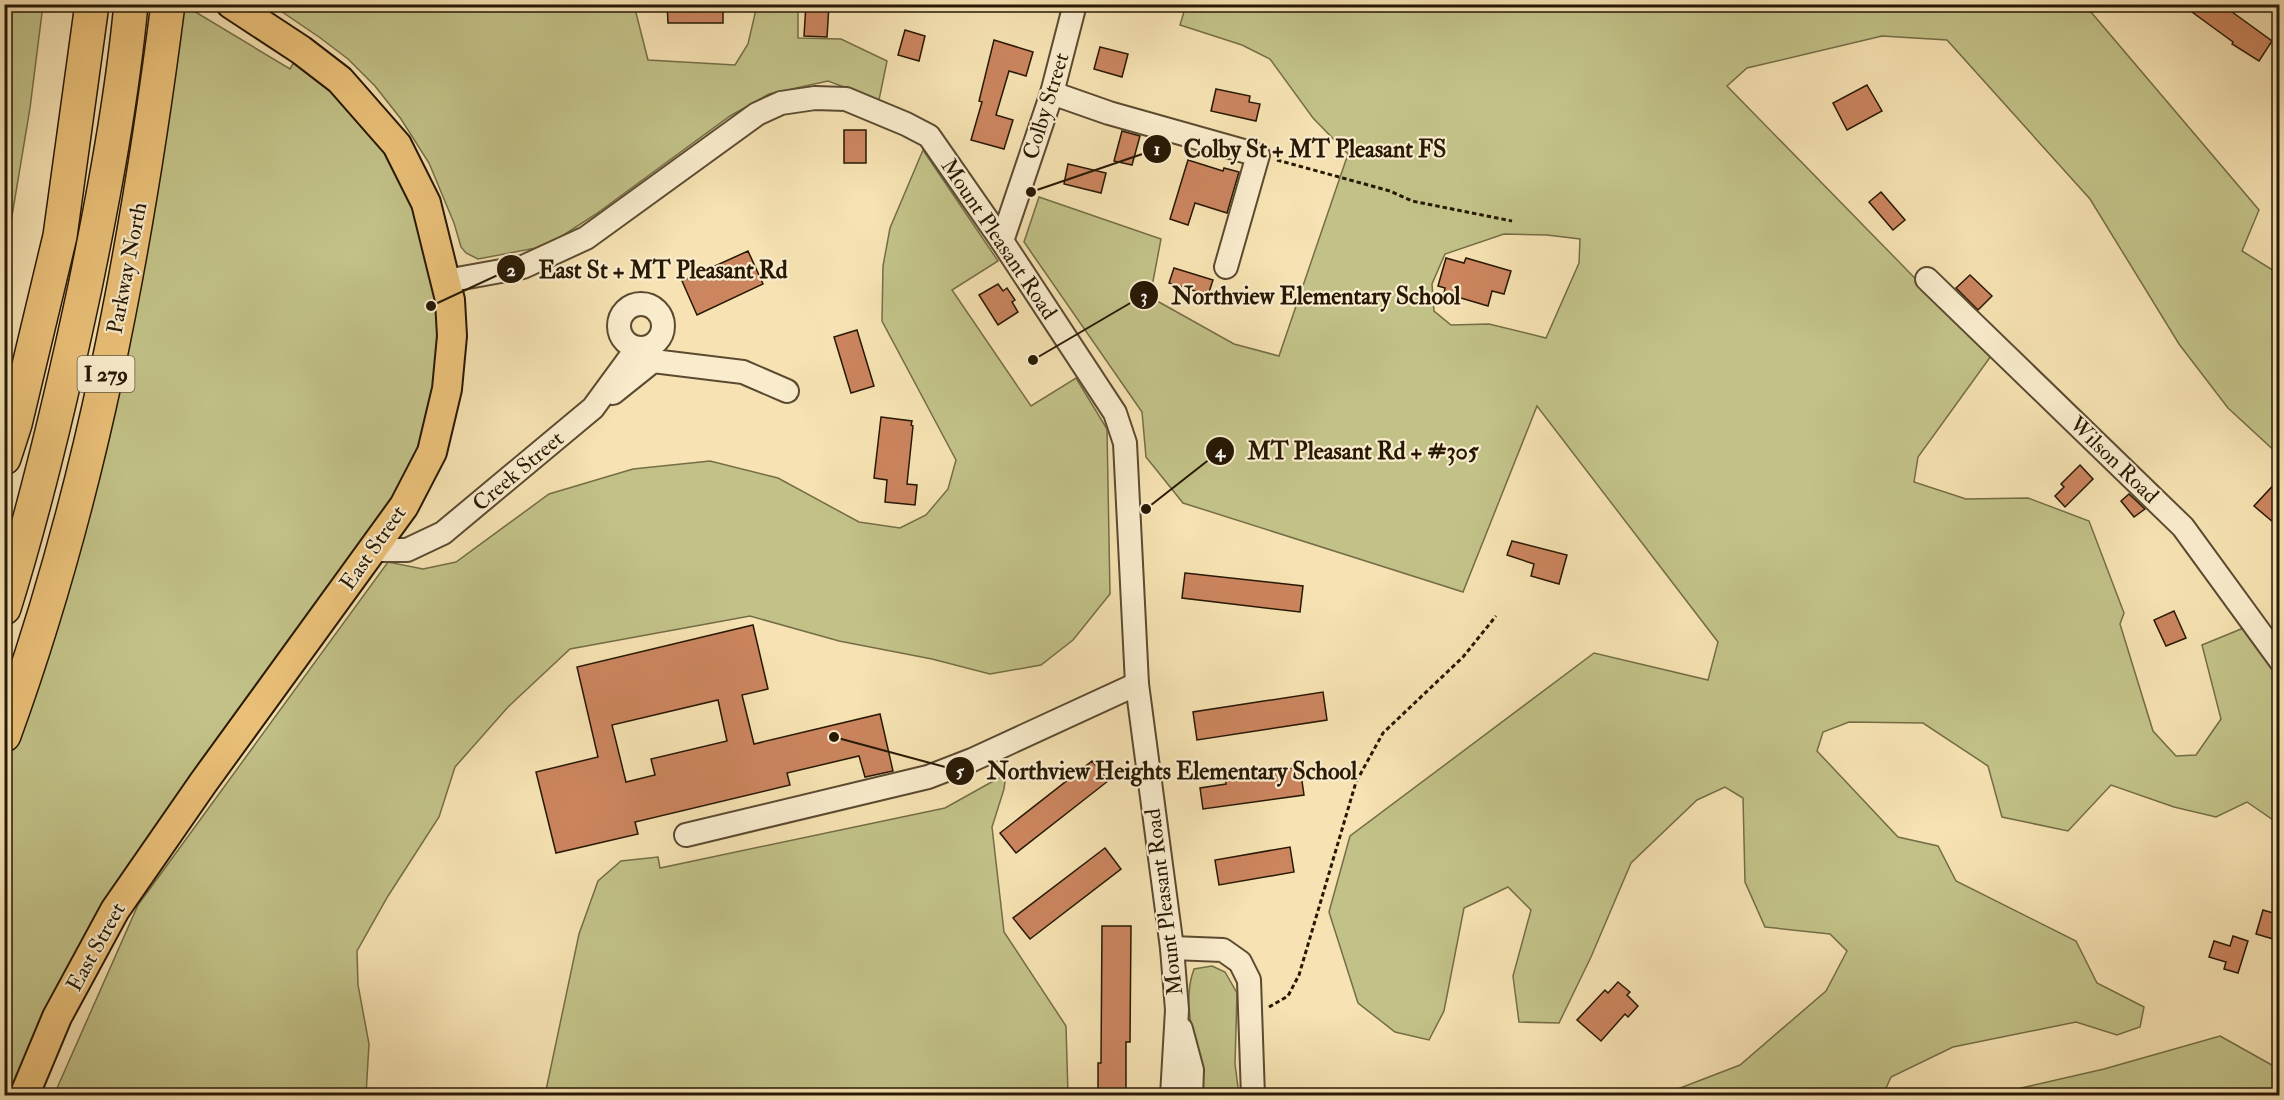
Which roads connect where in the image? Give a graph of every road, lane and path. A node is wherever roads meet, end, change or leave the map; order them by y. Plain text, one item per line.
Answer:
1 (131, 4) edge
2 (168, 4) edge
3 (231, 4) edge
4 (1075, 4) edge
5 (90, 7) edge
6 (1053, 93) junction
7 (1258, 155) junction
8 (1512, 220) dead end
9 (1002, 241) junction
10 (1226, 267) dead end
11 (1927, 279) dead end
12 (446, 281) junction
13 (637, 348) dead end
14 (787, 391) dead end
15 (593, 408) junction
16 (4, 458) edge
17 (372, 550) junction
18 (4, 608) edge
19 (1496, 616) dead end
20 (2280, 660) edge
21 (1137, 684) junction
22 (4, 735) edge
23 (686, 835) dead end
24 (1172, 948) junction
25 (1177, 1010) junction
26 (1250, 1018) junction
27 (24, 1095) edge
28 (1172, 1095) edge
29 (1191, 1095) edge
30 (1253, 1095) edge

1 - 18 highway
2 - 22 highway, Parkway North / I 279
3 - 12 main road, East Street
4 - 6 street, Colby Street
5 - 16 highway
6 - 7 street
6 - 9 street, Colby Street
7 - 8 path
7 - 10 street
9 - 12 street, Mount Pleasant Road
9 - 21 street, Mount Pleasant Road
11 - 20 street, Wilson Road
12 - 17 main road, East Street
13 - 15 street, Creek Street
14 - 15 street
15 - 17 street, Creek Street
17 - 27 main road, East Street
19 - 26 path
21 - 23 street
21 - 24 street, Mount Pleasant Road
24 - 25 street, Mount Pleasant Road
24 - 26 street
25 - 28 street, Mount Pleasant Road
25 - 29 street, Mount Pleasant Road
26 - 30 street

